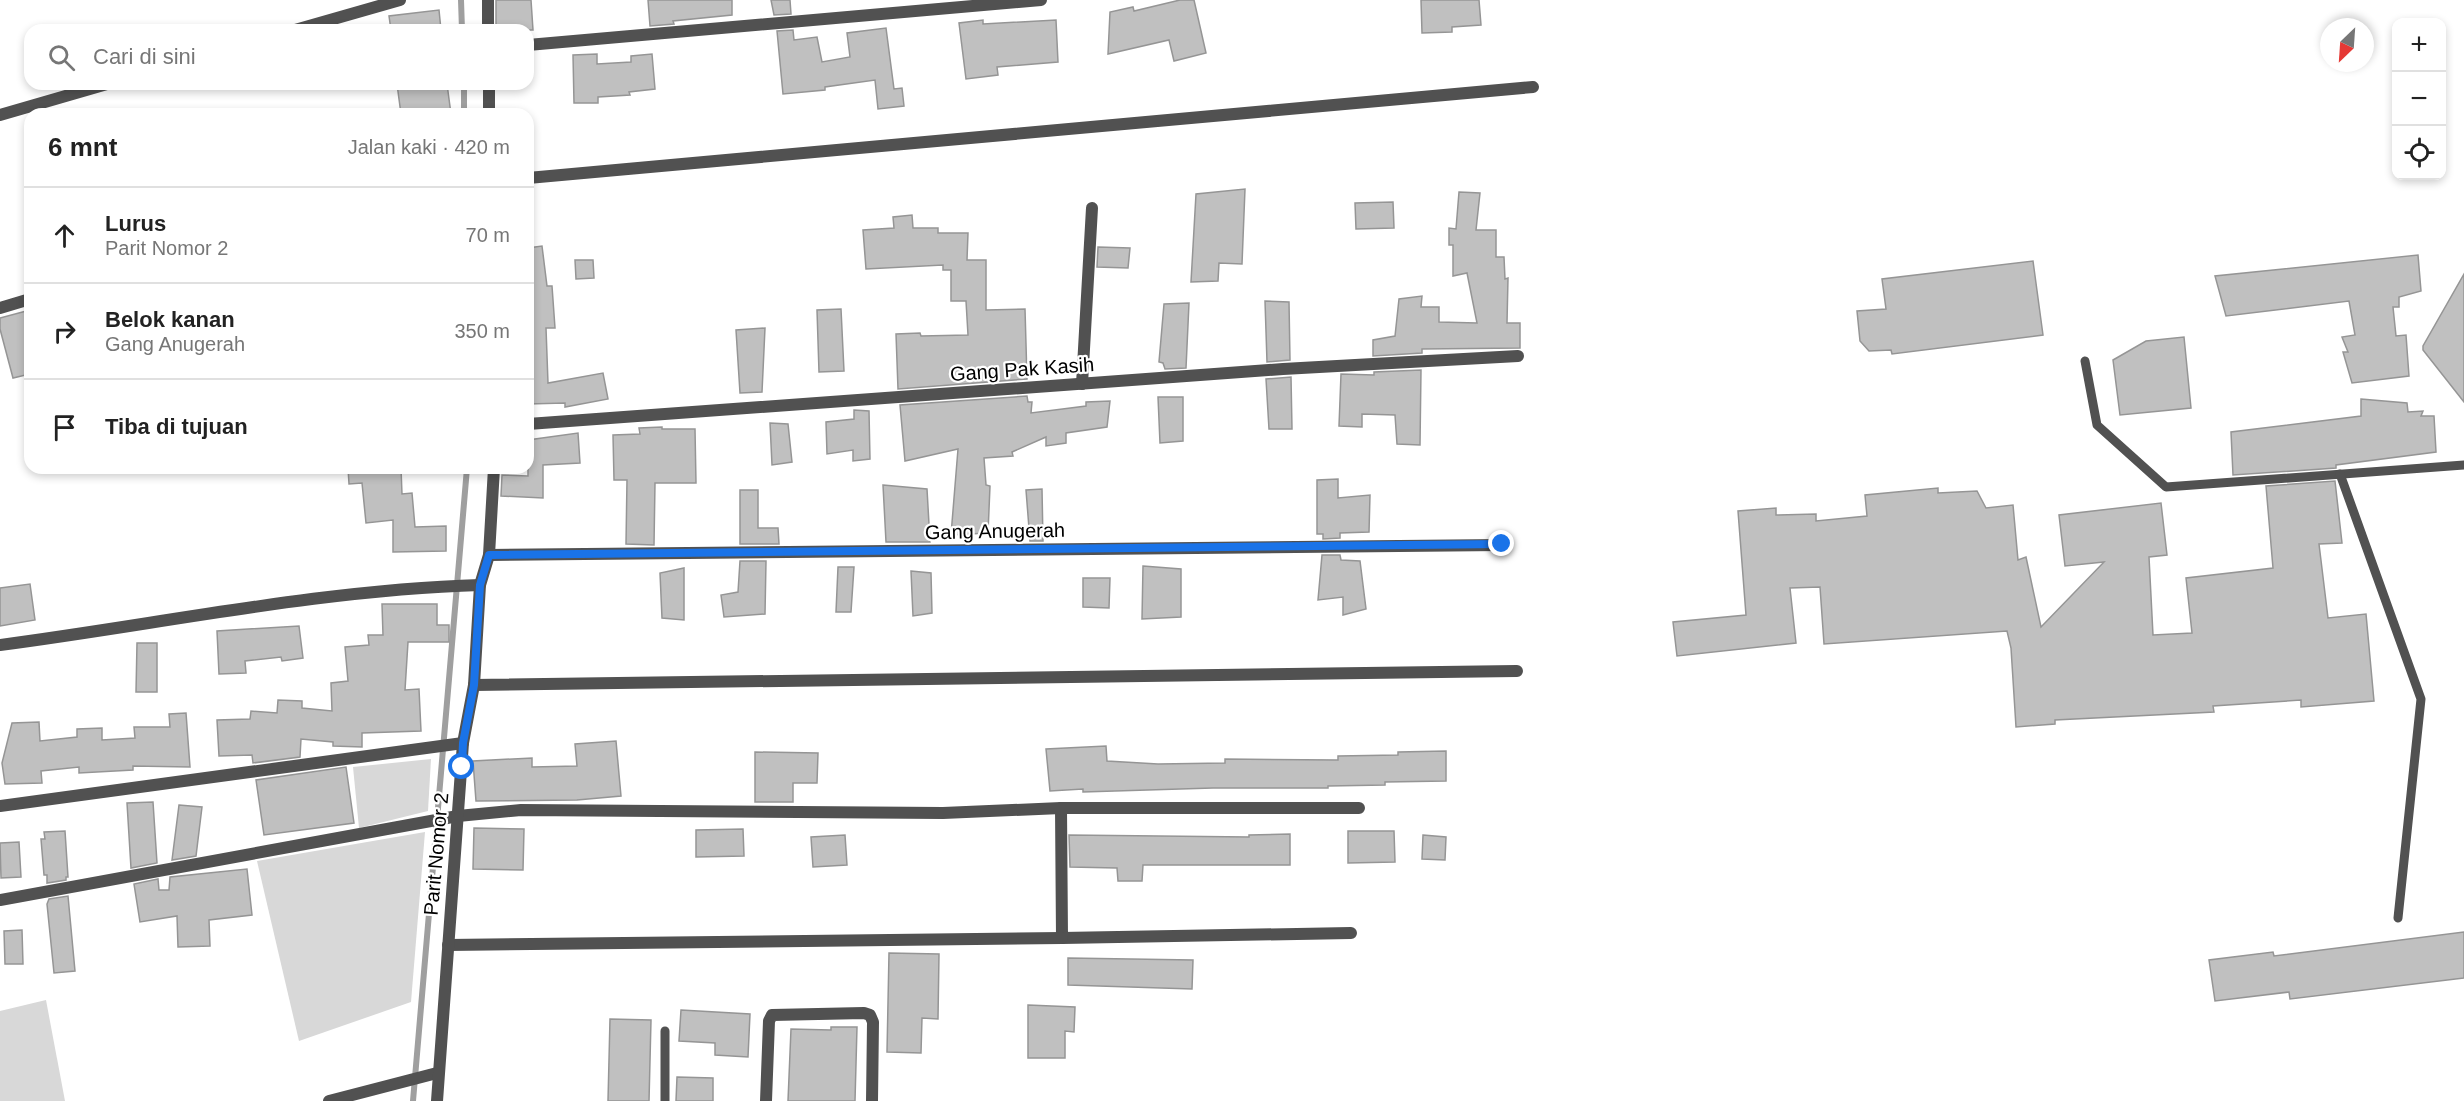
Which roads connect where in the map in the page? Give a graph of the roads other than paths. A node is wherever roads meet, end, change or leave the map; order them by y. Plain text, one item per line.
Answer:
1 (400, 0) edge
2 (488, 0) edge
3 (1041, 0) edge
4 (316, 24) edge
5 (488, 24) edge
6 (534, 44) edge
7 (1533, 87) dead end
8 (85, 90) edge
9 (489, 90) edge
10 (489, 108) edge
11 (0, 115) edge
12 (534, 177) edge
13 (1092, 208) dead end
14 (24, 301) edge
15 (0, 308) edge
16 (1518, 356) dead end
17 (2085, 361) dead end
18 (1082, 384) junction
19 (534, 424) edge
20 (2464, 465) edge
21 (494, 474) edge
22 (2340, 474) junction
23 (1502, 544) dead end
24 (489, 555) junction
25 (480, 585) junction
26 (0, 645) edge
27 (1517, 671) dead end
28 (474, 685) junction
29 (463, 743) junction
30 (0, 806) edge
31 (1061, 808) junction
32 (1359, 808) dead end
33 (458, 816) junction
34 (0, 900) edge
35 (2398, 918) dead end
36 (1351, 933) dead end
37 (1062, 938) junction
38 (448, 945) junction
39 (665, 1031) dead end
40 (437, 1073) junction
41 (329, 1101) edge
42 (437, 1101) edge
43 (665, 1101) edge
44 (766, 1101) edge
45 (872, 1101) edge

1 - 4 street
2 - 5 street
3 - 6 street
7 - 12 street
8 - 11 street
9 - 10 street
13 - 18 street
14 - 15 street
16 - 18 street, Gang Pak Kasih
17 - 22 lane
18 - 19 street, Gang Pak Kasih
20 - 22 lane
21 - 24 street, Parit Nomor 2
22 - 35 lane
23 - 24 street, Gang Anugerah
24 - 25 street, Parit Nomor 2
25 - 26 street
25 - 28 street, Parit Nomor 2
27 - 28 street
28 - 29 street, Parit Nomor 2
29 - 30 street
29 - 33 street, Parit Nomor 2
31 - 32 street
31 - 33 street
31 - 37 street
33 - 34 street
33 - 38 street, Parit Nomor 2
36 - 37 street
37 - 38 street
38 - 40 street, Parit Nomor 2
39 - 43 lane
40 - 41 street
40 - 42 street, Parit Nomor 2
44 - 45 street

